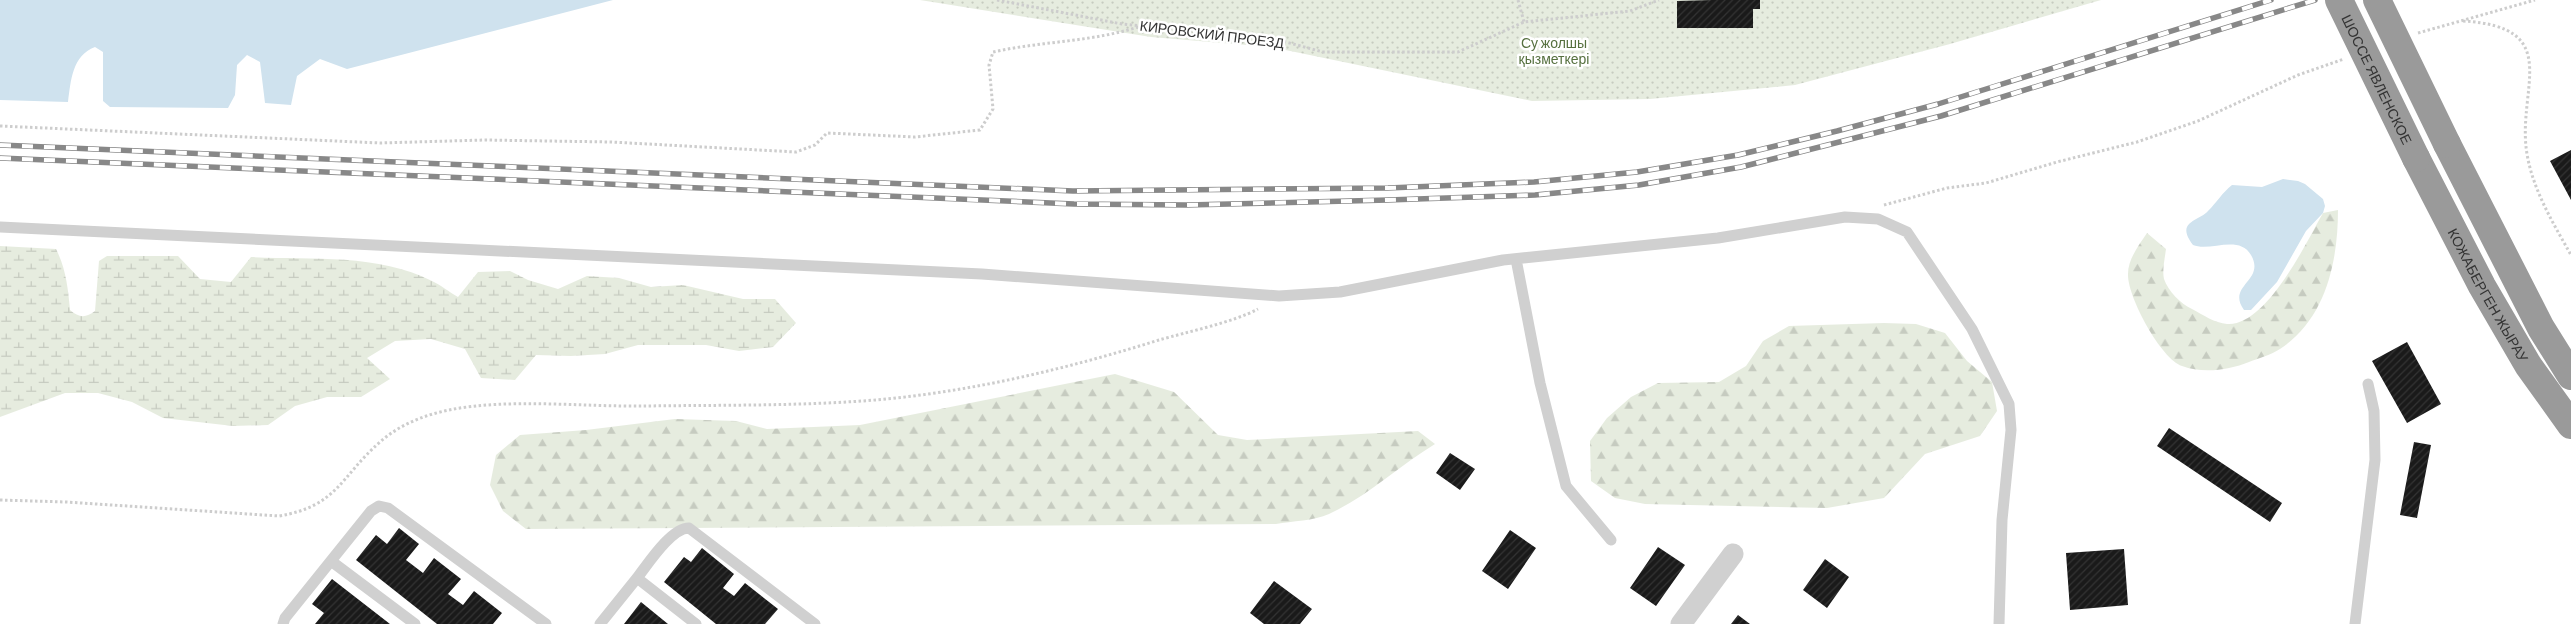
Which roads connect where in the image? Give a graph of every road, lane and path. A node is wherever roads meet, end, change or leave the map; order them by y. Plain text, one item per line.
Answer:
1 (997, 0) edge
2 (1518, 0) edge
3 (1659, 0) edge
4 (2339, 0) edge
5 (2377, 0) edge
6 (2535, 0) edge
7 (2460, 20) junction
8 (1524, 22) junction
9 (1141, 26) junction
10 (2410, 36) dead end
11 (2345, 59) dead end
12 (0, 126) edge
13 (2416, 158) joint
14 (1879, 206) dead end
15 (0, 227) edge
16 (2571, 255) edge
17 (1516, 259) junction
18 (1279, 296) junction
19 (2571, 376) edge
20 (2368, 384) dead end
21 (2571, 425) edge
22 (0, 500) edge
23 (1611, 540) dead end
24 (1733, 554) dead end
25 (331, 561) junction
26 (637, 578) junction
27 (283, 624) edge
28 (415, 624) edge
29 (546, 624) edge
30 (600, 624) edge
31 (696, 624) edge
32 (815, 624) edge
33 (1681, 624) edge
34 (1999, 624) edge
35 (2355, 624) edge

1 - 9 path, КИРОВСКИЙ ПРОЕЗД
2 - 8 path
3 - 8 path, КИРОВСКИЙ ПРОЕЗД
4 - 13 highway, ШОССЕ ЯВЛЕНСКОЕ, bridge
5 - 19 highway, КОЖАБЕРГЕН ЖЫРАУ, bridge
6 - 7 path
7 - 10 path
7 - 16 path
8 - 9 path, КИРОВСКИЙ ПРОЕЗД
9 - 12 path
11 - 14 path
13 - 21 highway, КОЖАБЕРГЕН ЖЫРАУ
15 - 18 lane
17 - 18 lane
17 - 23 lane
17 - 34 lane
18 - 22 path
20 - 35 lane
24 - 33 street
25 - 27 lane
25 - 28 lane
25 - 29 lane
26 - 30 lane
26 - 31 lane
26 - 32 lane

